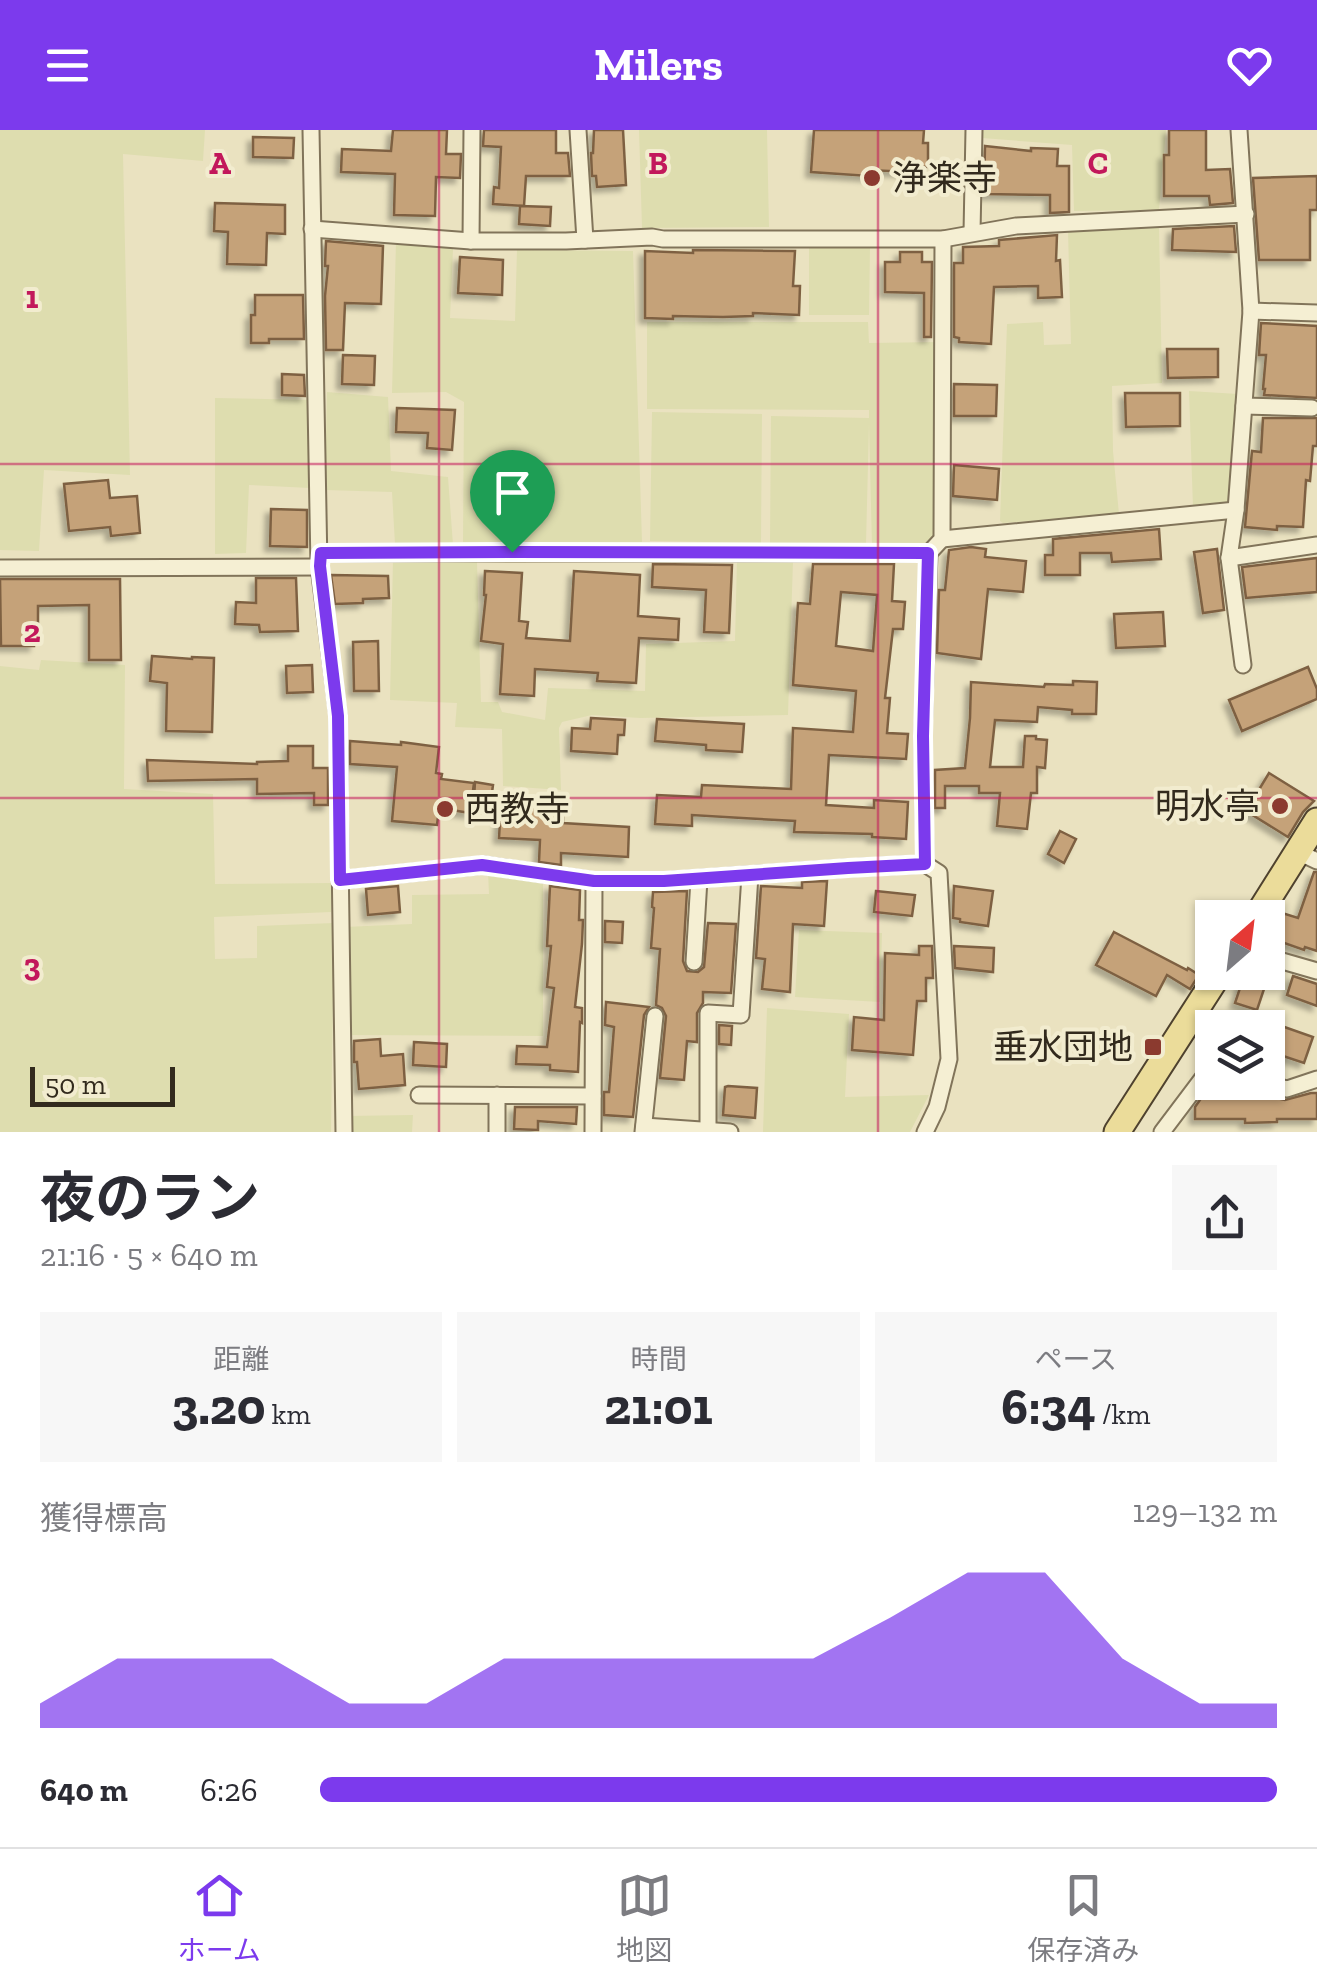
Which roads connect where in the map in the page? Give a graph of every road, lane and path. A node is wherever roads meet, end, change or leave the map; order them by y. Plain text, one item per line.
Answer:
1 (311, 130) edge
2 (472, 130) edge
3 (578, 130) edge
4 (974, 130) edge
5 (1239, 130) edge
6 (1246, 214) junction
7 (312, 229) junction
8 (972, 233) junction
9 (584, 240) junction
10 (943, 240) junction
11 (472, 242) junction
12 (1251, 311) junction
13 (1317, 313) edge
14 (1244, 406) junction
15 (1312, 408) dead end
16 (1236, 510) junction
17 (942, 539) junction
18 (1317, 545) edge
19 (928, 553) junction
20 (1229, 558) junction
21 (320, 560) junction
22 (0, 568) edge
23 (1243, 665) dead end
24 (1317, 820) edge
25 (1307, 857) edge
26 (925, 864) junction
27 (750, 875) junction
28 (699, 878) junction
29 (340, 880) junction
30 (594, 881) junction
31 (1271, 900) edge
32 (1285, 961) edge
33 (694, 962) dead end
34 (1317, 971) edge
35 (1209, 990) edge
36 (655, 1016) dead end
37 (1317, 1079) edge
38 (1195, 1088) edge
39 (1285, 1088) edge
40 (419, 1095) dead end
41 (497, 1095) junction
42 (593, 1096) junction
43 (643, 1129) edge
44 (1126, 1129) edge
45 (708, 1131) edge
46 (344, 1132) edge
47 (497, 1132) edge
48 (593, 1132) edge
49 (730, 1132) edge
50 (925, 1132) edge
51 (1162, 1132) edge

1 - 7 street
2 - 11 street
3 - 9 street
4 - 8 street
5 - 6 street
6 - 8 street
6 - 12 street
7 - 11 street
7 - 21 street
8 - 10 street
9 - 10 street
9 - 11 street
10 - 17 street
12 - 13 street
12 - 14 street
14 - 15 street
14 - 16 street
16 - 17 street
16 - 20 street
17 - 19 street
18 - 20 street
19 - 21 street
19 - 26 street
20 - 23 street
21 - 22 street
21 - 29 street
24 - 25 main road
25 - 31 main road
26 - 27 street
26 - 50 street
27 - 28 street
27 - 45 street
28 - 30 street
28 - 33 street
29 - 30 street
29 - 46 street
30 - 42 street
32 - 34 street
35 - 44 main road
36 - 43 street
37 - 39 street
38 - 51 street
40 - 41 street
41 - 42 street
41 - 47 street
42 - 48 street
43 - 45 street
45 - 49 street

